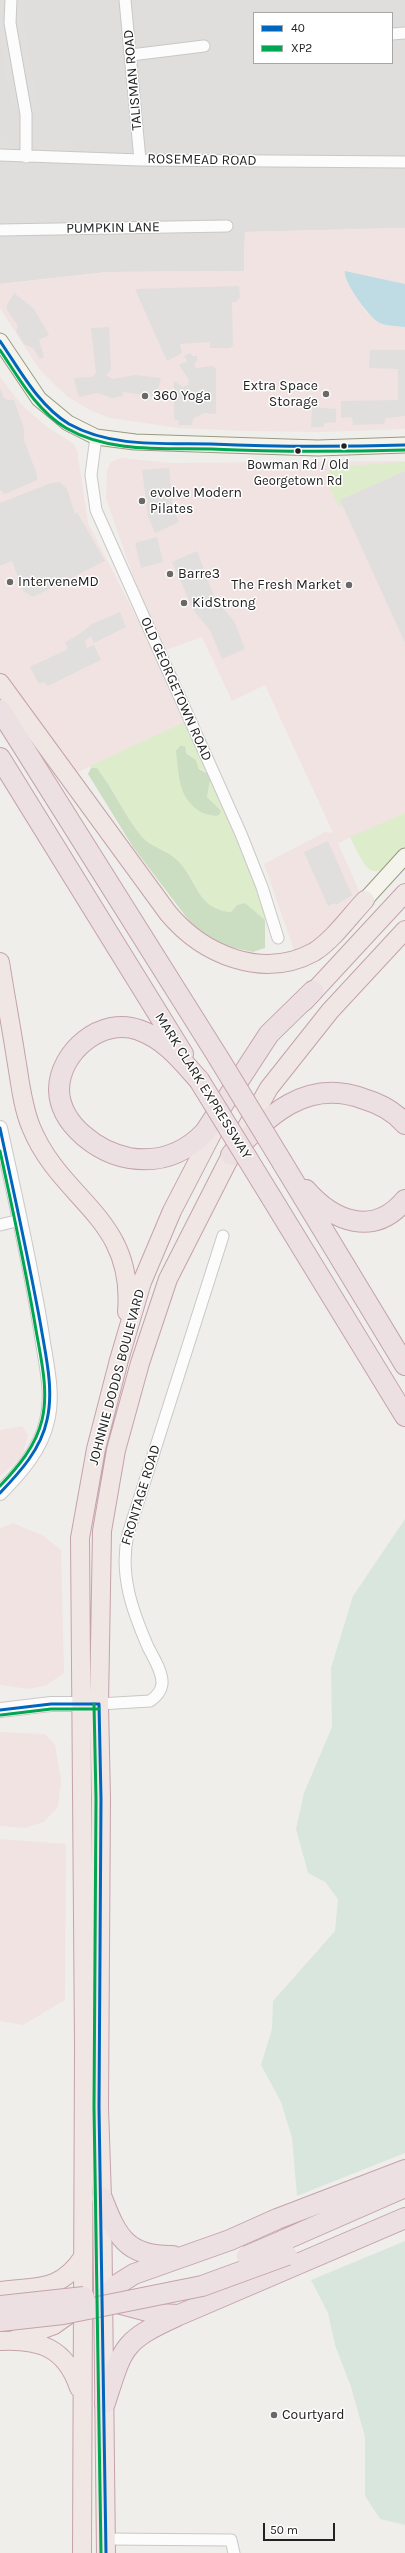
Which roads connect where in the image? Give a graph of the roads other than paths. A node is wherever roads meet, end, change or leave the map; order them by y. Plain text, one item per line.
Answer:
1 (11, 0) edge
2 (125, 0) edge
3 (405, 33) edge
4 (393, 34) edge
5 (204, 46) dead end
6 (131, 54) junction
7 (0, 156) edge
8 (26, 157) junction
9 (140, 160) junction
10 (405, 162) edge
11 (227, 226) dead end
12 (0, 230) edge
13 (0, 341) edge
14 (96, 437) junction
15 (405, 444) edge
16 (0, 683) edge
17 (0, 710) edge
18 (0, 758) edge
19 (405, 856) edge
20 (405, 893) edge
21 (365, 900) joint
22 (405, 930) edge
23 (278, 938) dead end
24 (0, 962) edge
25 (313, 991) junction
26 (199, 1080) junction
27 (405, 1124) edge
28 (0, 1128) edge
29 (231, 1155) junction
30 (282, 1162) junction
31 (405, 1200) edge
32 (20, 1220) junction
33 (0, 1225) edge
34 (223, 1236) dead end
35 (125, 1339) junction
36 (405, 1365) edge
37 (405, 1416) edge
38 (0, 1494) edge
39 (81, 1704) junction
40 (99, 1704) junction
41 (1, 1709) edge
42 (405, 2170) edge
43 (405, 2187) edge
44 (102, 2198) junction
45 (405, 2204) edge
46 (405, 2218) edge
47 (284, 2248) junction
48 (181, 2256) junction
49 (82, 2257) junction
50 (33, 2289) junction
51 (0, 2290) edge
52 (103, 2299) junction
53 (82, 2304) junction
54 (0, 2306) edge
55 (179, 2314) junction
56 (0, 2321) edge
57 (6, 2341) edge
58 (82, 2396) junction
59 (105, 2403) junction
60 (106, 2546) edge
61 (82, 2553) edge
62 (234, 2553) edge

1 - 8 street
2 - 6 street, TALISMAN ROAD
3 - 4 street
5 - 6 street
6 - 9 street, TALISMAN ROAD
7 - 8 street, ROSEMEAD ROAD
8 - 9 street, ROSEMEAD ROAD
9 - 10 street, ROSEMEAD ROAD
11 - 12 street, PUMPKIN LANE
13 - 14 main road
14 - 15 main road
14 - 23 street, OLD GEORGETOWN ROAD
16 - 21 highway
17 - 30 highway, MARK CLARK EXPRESSWAY, bridge
18 - 26 highway, MARK CLARK EXPRESSWAY
19 - 21 main road
20 - 25 highway, JOHNNIE DODDS BOULEVARD
22 - 29 highway, JOHNNIE DODDS BOULEVARD
24 - 35 highway
25 - 26 highway
25 - 35 highway, JOHNNIE DODDS BOULEVARD
26 - 37 highway, MARK CLARK EXPRESSWAY, bridge
27 - 29 highway
28 - 32 street
29 - 40 highway, JOHNNIE DODDS BOULEVARD
30 - 31 highway
30 - 36 highway, MARK CLARK EXPRESSWAY
32 - 33 street
32 - 38 street
34 - 40 street, FRONTAGE ROAD
35 - 39 highway, JOHNNIE DODDS BOULEVARD
39 - 40 street
39 - 41 street
39 - 49 highway, JOHNNIE DODDS BOULEVARD
40 - 44 highway, JOHNNIE DODDS BOULEVARD
42 - 48 highway
43 - 47 highway
44 - 48 highway
44 - 52 highway, JOHNNIE DODDS BOULEVARD
45 - 47 highway
46 - 55 highway
47 - 54 highway, bridge
47 - 56 highway, bridge
48 - 52 highway
49 - 50 highway
49 - 53 highway, JOHNNIE DODDS BOULEVARD
50 - 51 highway
50 - 53 highway
52 - 53 highway
52 - 55 highway
52 - 59 highway, JOHNNIE DODDS BOULEVARD
53 - 57 highway
53 - 58 highway, JOHNNIE DODDS BOULEVARD
55 - 59 highway
57 - 58 highway
58 - 61 highway, JOHNNIE DODDS BOULEVARD
59 - 60 highway, JOHNNIE DODDS BOULEVARD
60 - 62 street

